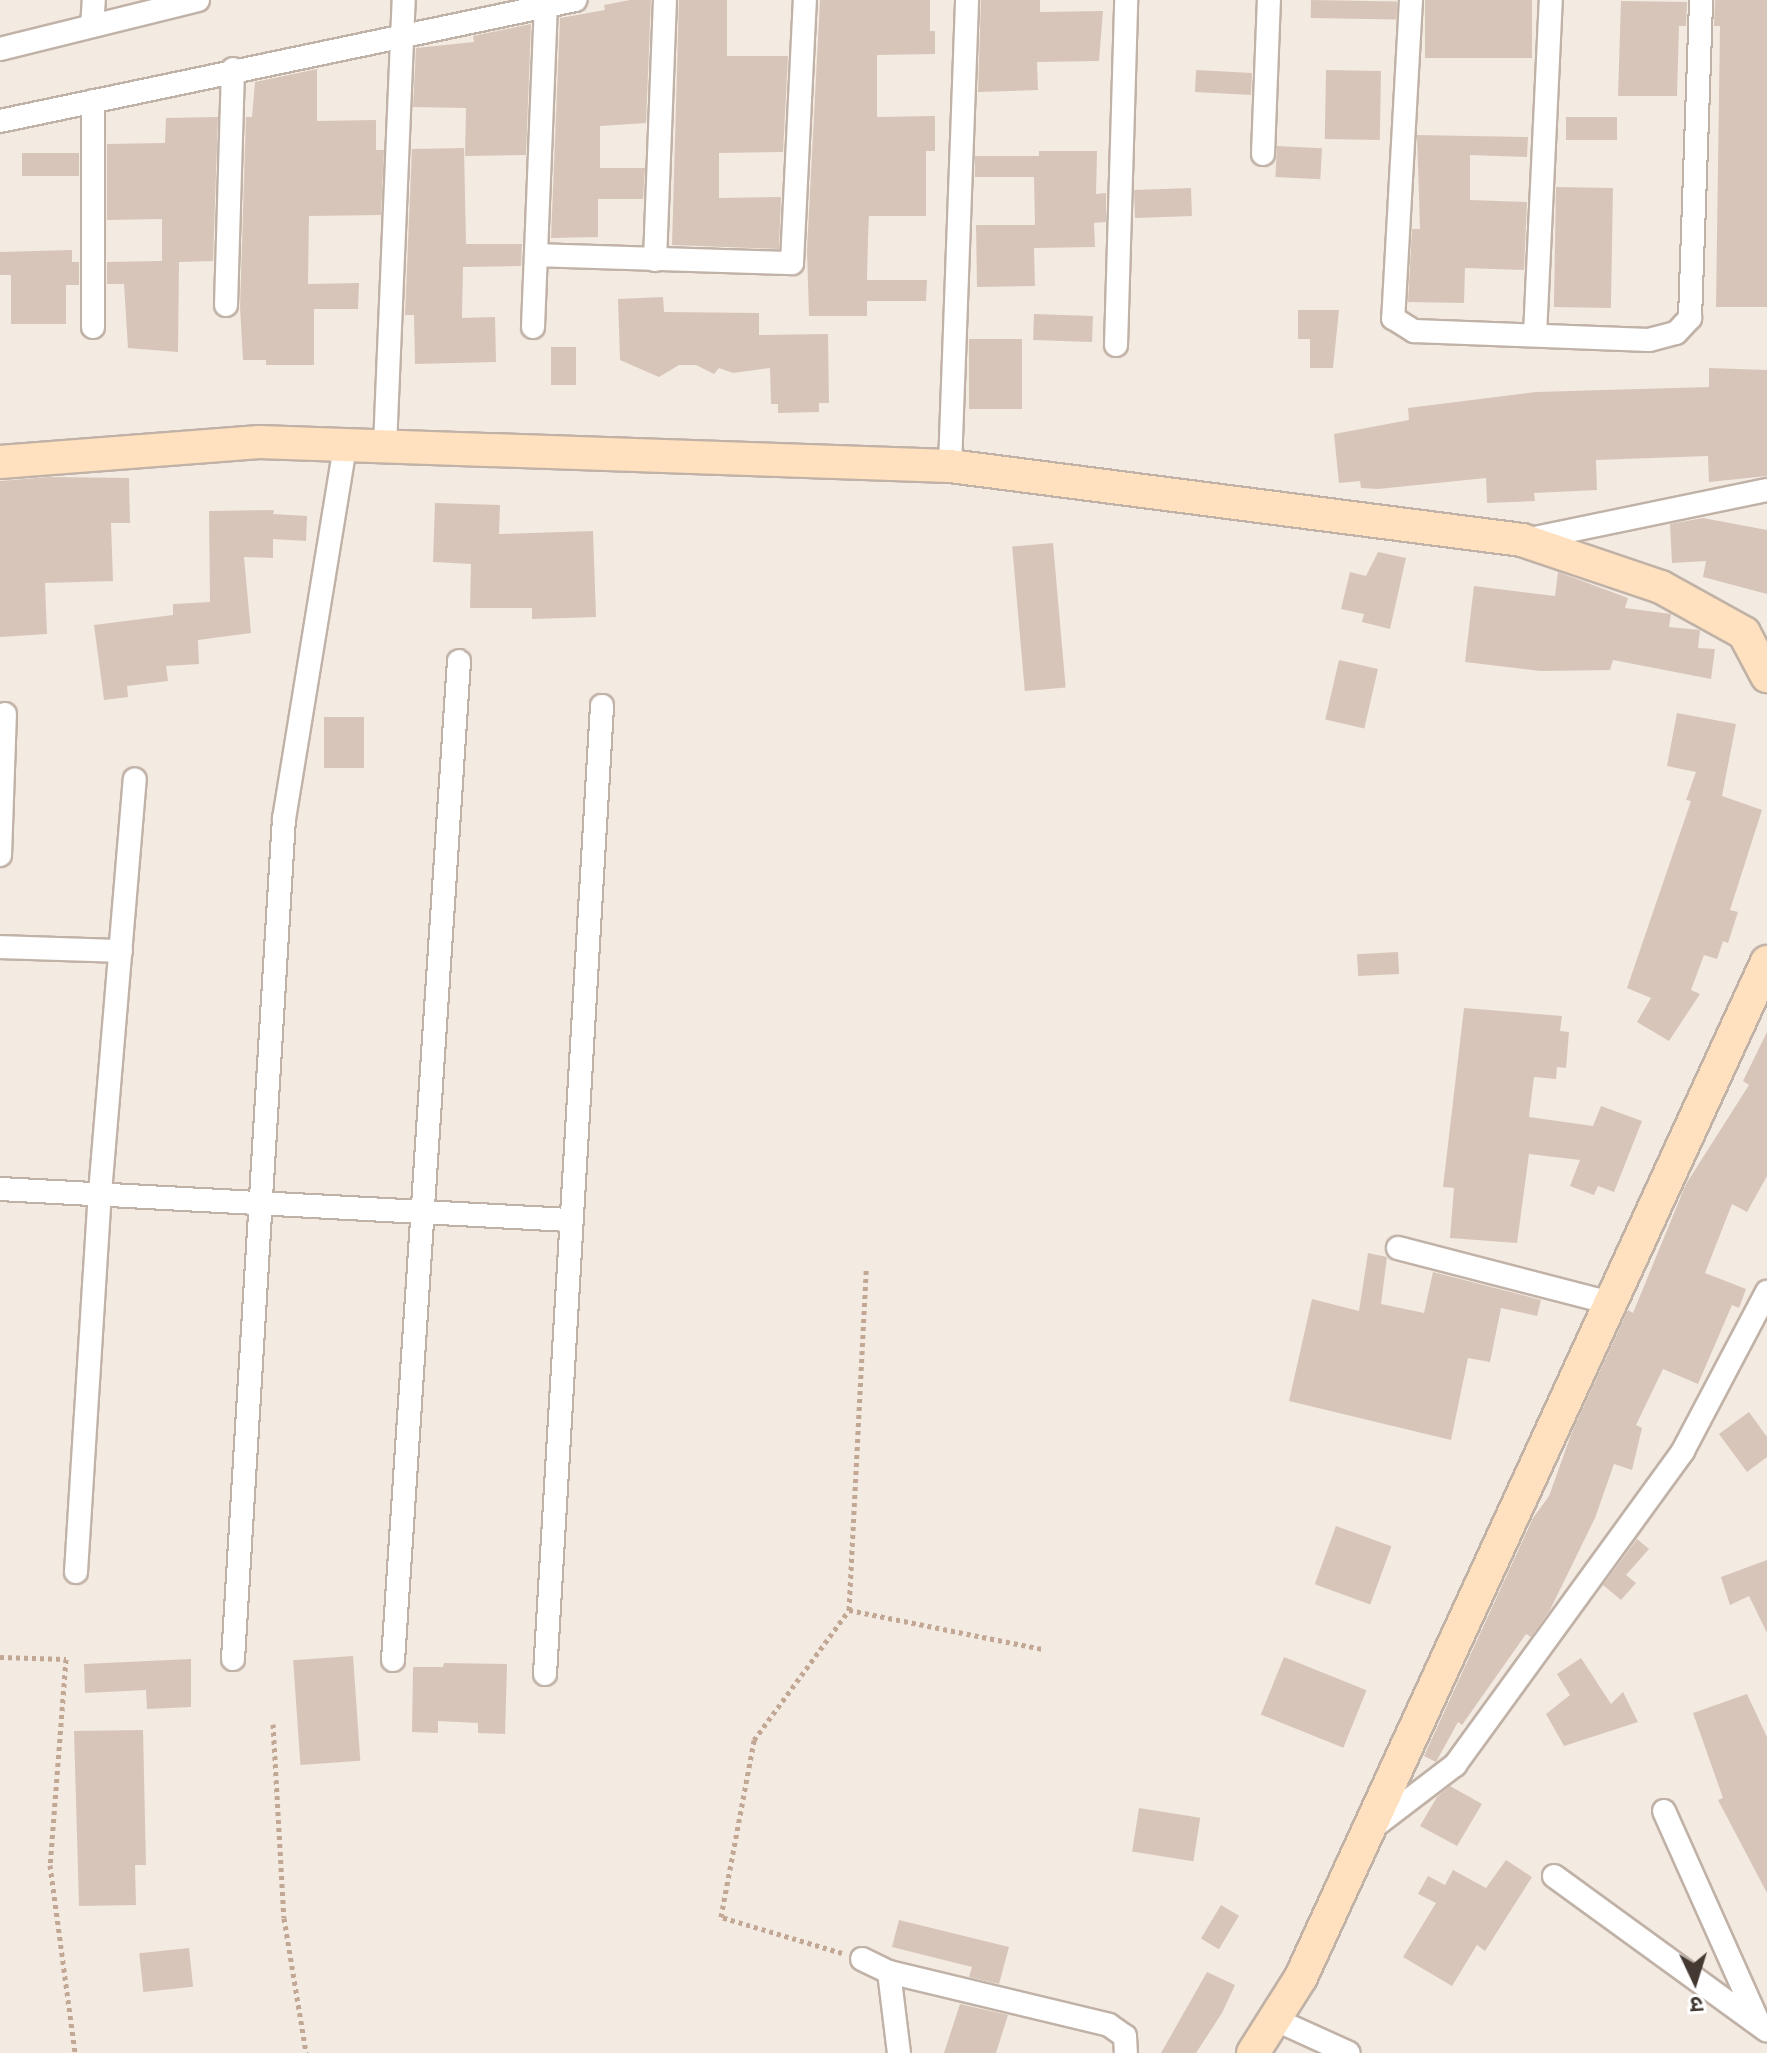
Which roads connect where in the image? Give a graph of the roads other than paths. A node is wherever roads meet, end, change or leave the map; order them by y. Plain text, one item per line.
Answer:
1 (94, 0) edge
2 (198, 0) edge
3 (404, 0) edge
4 (575, 0) edge
5 (665, 0) edge
6 (805, 0) edge
7 (967, 0) edge
8 (1126, 0) edge
9 (1269, 0) edge
10 (1411, 0) edge
11 (1551, 0) edge
12 (1701, 0) edge
13 (546, 6) junction
14 (92, 26) junction
15 (402, 38) junction
16 (0, 49) edge
17 (233, 69) junction
18 (93, 101) junction
19 (0, 121) edge
20 (1263, 154) dead end
21 (536, 255) junction
22 (655, 260) junction
23 (226, 305) dead end
24 (93, 327) dead end
25 (533, 327) dead end
26 (1535, 335) junction
27 (1116, 345) dead end
28 (345, 445) junction
29 (385, 446) junction
30 (0, 462) edge
31 (950, 466) junction
32 (1767, 490) edge
33 (1522, 540) junction
34 (459, 661) dead end
35 (1767, 676) edge
36 (602, 706) dead end
37 (5, 714) dead end
38 (135, 779) dead end
39 (0, 855) edge
40 (0, 947) edge
41 (121, 951) junction
42 (1767, 962) edge
43 (0, 1189) edge
44 (100, 1193) junction
45 (258, 1201) junction
46 (420, 1209) junction
47 (569, 1220) junction
48 (1398, 1248) dead end
49 (1767, 1292) edge
50 (1614, 1304) junction
51 (76, 1572) dead end
52 (233, 1659) dead end
53 (393, 1660) dead end
54 (545, 1674) dead end
55 (1664, 1811) dead end
56 (1371, 1829) junction
57 (1554, 1876) dead end
58 (862, 1959) road end
59 (889, 1972) junction
60 (1274, 2019) junction
61 (1763, 2026) edge
62 (899, 2053) edge
63 (1126, 2053) edge
64 (1253, 2053) edge
65 (1349, 2053) edge

1 - 14 street
2 - 14 street
3 - 15 street
4 - 13 street
5 - 22 street
6 - 22 street
7 - 31 street
8 - 27 street
9 - 20 street
10 - 26 street
11 - 26 street
12 - 26 street
13 - 15 street
13 - 21 street
14 - 16 street
15 - 17 street
15 - 29 street
17 - 18 street
17 - 23 street
18 - 19 street
18 - 24 street
21 - 22 street
21 - 25 street
28 - 29 main road
28 - 30 main road
28 - 45 street
29 - 31 main road
31 - 33 main road
32 - 33 street
33 - 35 main road
34 - 46 street
36 - 47 street
37 - 39 street
38 - 41 street
40 - 41 street
41 - 44 street
42 - 50 main road
43 - 44 street
44 - 45 street
44 - 51 street
45 - 46 street
45 - 52 street
46 - 47 street
46 - 53 street
47 - 54 street
48 - 50 street
49 - 56 street
50 - 56 main road
55 - 61 street
56 - 60 main road
57 - 61 street
58 - 59 street
59 - 62 street
59 - 63 street
60 - 64 main road
60 - 65 street

